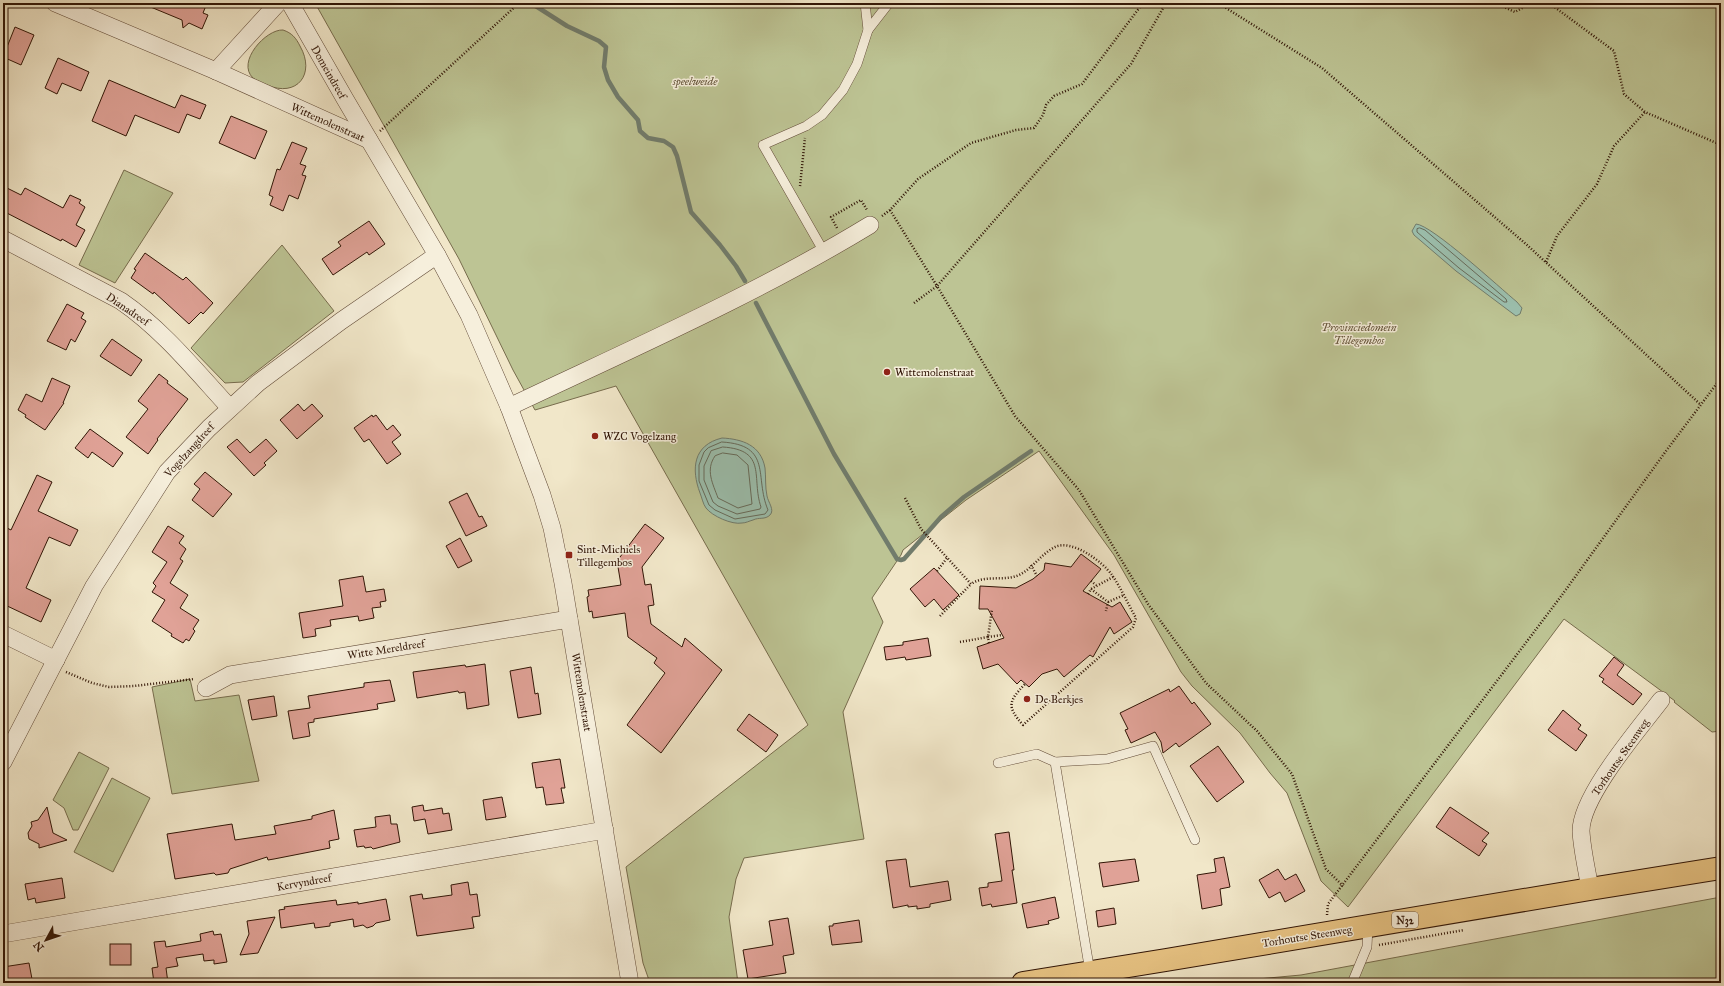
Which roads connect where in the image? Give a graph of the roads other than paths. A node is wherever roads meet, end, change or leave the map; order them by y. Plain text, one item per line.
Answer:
1 (55, 3) edge
2 (278, 3) edge
3 (290, 3) edge
4 (865, 3) edge
5 (889, 3) edge
6 (868, 30) junction
7 (216, 71) junction
8 (369, 140) junction
9 (869, 218) road end
10 (3, 240) edge
11 (824, 252) junction
12 (437, 255) junction
13 (509, 407) junction
14 (230, 408) junction
15 (569, 619) junction
16 (3, 634) edge
17 (54, 663) junction
18 (206, 688) road end
19 (1661, 700) dead end
20 (3, 762) edge
21 (1055, 762) junction
22 (998, 763) dead end
23 (605, 830) junction
24 (1195, 840) dead end
25 (1721, 868) edge
26 (1590, 888) junction
27 (1368, 926) junction
28 (3, 934) edge
29 (1090, 972) junction
30 (630, 983) edge
31 (1023, 983) edge
32 (1352, 983) edge

1 - 7 street, Wittemolenstraat
2 - 7 street
3 - 8 street, Domeindreef
4 - 6 lane
5 - 6 lane
6 - 11 lane
7 - 8 street, Wittemolenstraat
8 - 12 street, Wittemolenstraat
9 - 11 street
10 - 14 street, Dianadreef
11 - 13 street
12 - 13 street, Wittemolenstraat
12 - 14 street, Vogelzangdreef
13 - 15 street, Wittemolenstraat
14 - 17 street, Vogelzangdreef
15 - 18 street, Witte Mereldreef
15 - 23 street, Wittemolenstraat
16 - 17 street
17 - 20 street, Vogelzangdreef
19 - 26 street, Torhoutse Steenweg
21 - 22 lane
21 - 24 lane
21 - 29 lane
23 - 28 street, Kervyndreef
23 - 30 street, Wittemolenstraat
25 - 26 main road, Torhoutse Steenweg / N32
26 - 27 main road, Torhoutse Steenweg / N32
27 - 29 main road, Torhoutse Steenweg / N32
27 - 32 lane
29 - 31 main road, Torhoutse Steenweg / N32

